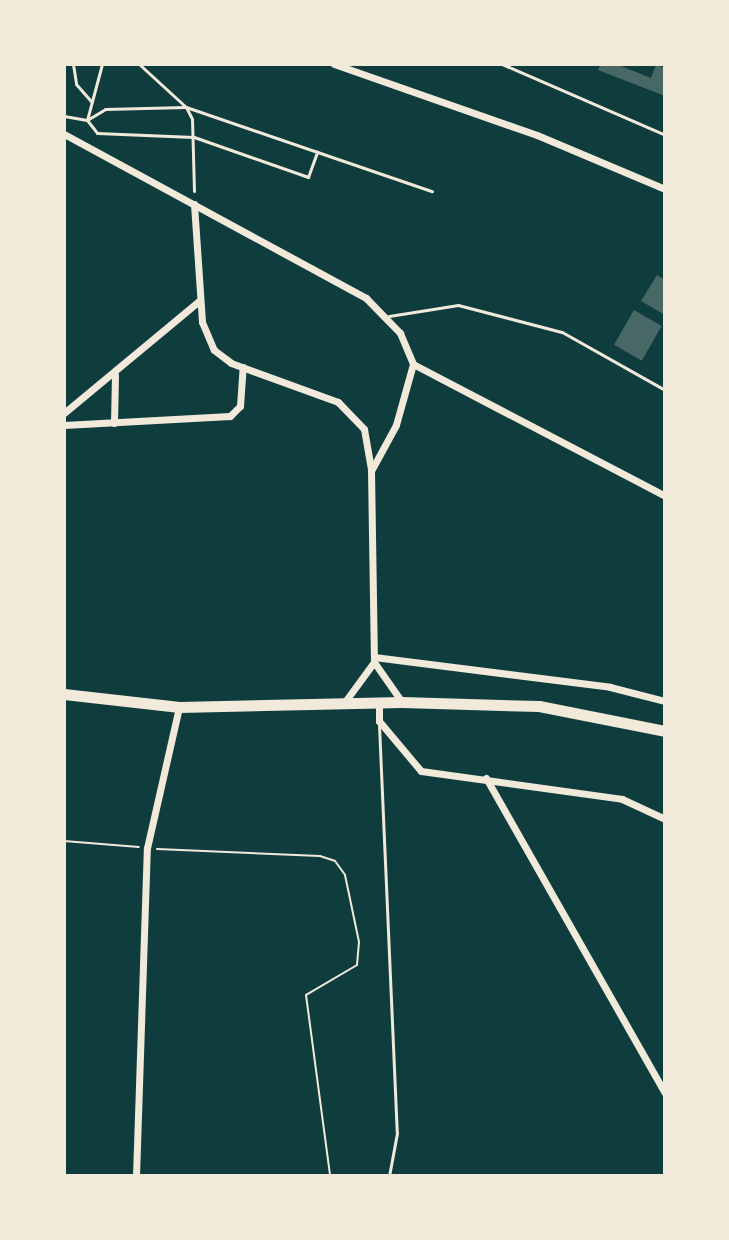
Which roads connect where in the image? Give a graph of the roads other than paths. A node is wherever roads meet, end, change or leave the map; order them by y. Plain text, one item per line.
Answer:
1 (73, 64) edge
2 (102, 64) edge
3 (139, 64) edge
4 (334, 64) edge
5 (502, 64) edge
6 (91, 101) junction
7 (186, 107) junction
8 (64, 116) edge
9 (87, 120) junction
10 (64, 134) edge
11 (665, 135) edge
12 (194, 137) junction
13 (317, 151) junction
14 (665, 189) edge
15 (194, 191) dead end
16 (432, 191) dead end
17 (194, 204) junction
18 (199, 301) junction
19 (389, 316) junction
20 (413, 364) junction
21 (243, 367) junction
22 (115, 375) junction
23 (665, 390) edge
24 (64, 413) edge
25 (114, 423) junction
26 (64, 425) edge
27 (371, 471) junction
28 (665, 496) edge
29 (374, 660) junction
30 (64, 694) edge
31 (665, 701) edge
32 (402, 702) junction
33 (344, 703) junction
34 (379, 703) junction
35 (179, 707) junction
36 (379, 721) junction
37 (665, 731) edge
38 (486, 778) junction
39 (665, 819) edge
40 (665, 1093) edge
41 (136, 1176) edge
42 (389, 1176) edge

1 - 6 lane
2 - 6 lane
3 - 7 lane
4 - 14 street
5 - 11 lane
6 - 9 lane
7 - 9 lane
7 - 12 lane
7 - 13 lane
8 - 9 lane
9 - 12 lane
10 - 17 street
12 - 13 lane
12 - 15 lane
13 - 16 lane
17 - 18 street
17 - 19 street
18 - 21 street
18 - 22 street
19 - 20 street
19 - 23 lane
20 - 27 street
20 - 28 street
21 - 25 street
21 - 27 street
22 - 24 street
22 - 25 street
25 - 26 street
27 - 29 street
29 - 31 street
29 - 32 street
29 - 33 street
30 - 35 highway
32 - 34 highway
32 - 37 highway
33 - 34 highway
33 - 35 highway
34 - 36 street
35 - 41 street
36 - 38 street
36 - 42 lane
38 - 39 street
38 - 40 street

